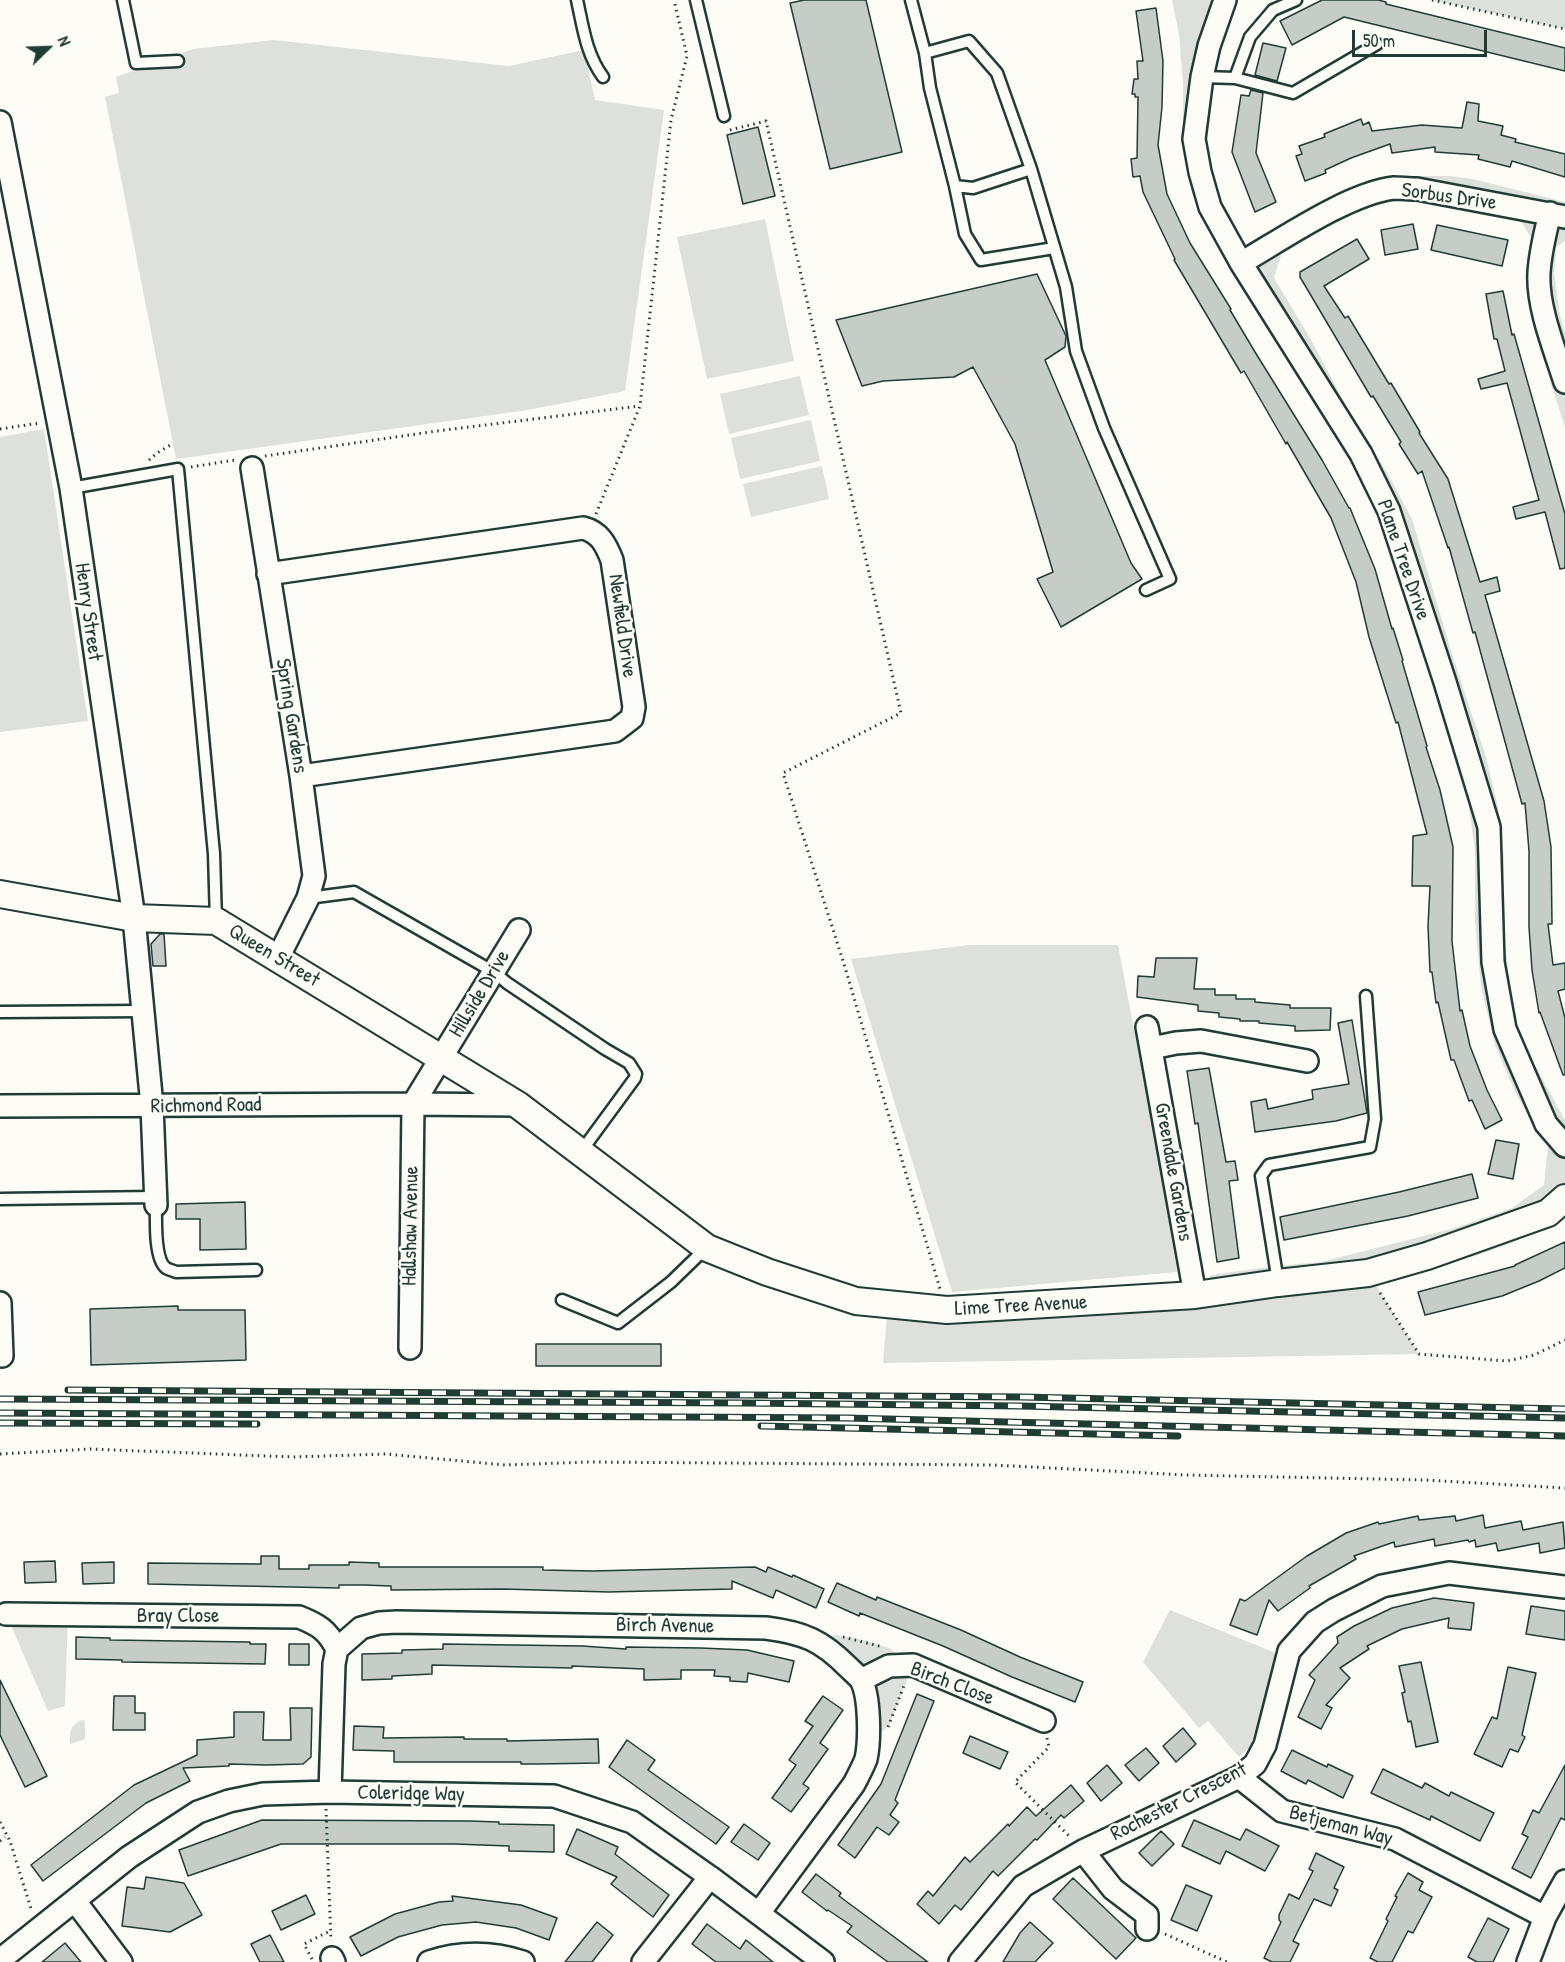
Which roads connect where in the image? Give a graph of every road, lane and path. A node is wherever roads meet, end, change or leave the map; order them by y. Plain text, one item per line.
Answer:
1 (123, 0) edge
2 (577, 0) edge
3 (674, 0) edge
4 (696, 0) edge
5 (911, 0) edge
6 (1225, 0) edge
7 (1296, 0) edge
8 (1432, 0) edge
9 (1565, 29) edge
10 (1377, 44) dead end
11 (925, 53) junction
12 (178, 61) dead end
13 (603, 77) dead end
14 (1202, 77) junction
15 (1235, 78) junction
16 (724, 116) dead end
17 (0, 122) edge
18 (728, 130) dead end
19 (1031, 169) junction
20 (955, 186) junction
21 (1557, 215) edge
22 (1054, 248) junction
23 (1241, 263) junction
24 (1565, 382) edge
25 (640, 406) junction
26 (58, 420) junction
27 (0, 429) edge
28 (334, 445) dead end
29 (252, 468) dead end
30 (70, 488) junction
31 (590, 530) junction
32 (268, 574) junction
33 (1146, 590) dead end
34 (301, 776) junction
35 (0, 894) edge
36 (308, 898) junction
37 (134, 918) junction
38 (216, 921) junction
39 (519, 930) dead end
40 (278, 958) junction
41 (494, 972) junction
42 (1366, 996) dead end
43 (143, 1011) junction
44 (0, 1012) edge
45 (1147, 1027) dead end
46 (1152, 1048) junction
47 (442, 1058) junction
48 (1307, 1061) dead end
49 (413, 1104) junction
50 (518, 1105) junction
51 (0, 1106) edge
52 (153, 1106) junction
53 (1565, 1146) edge
54 (580, 1153) junction
55 (1565, 1198) edge
56 (0, 1199) edge
57 (155, 1201) junction
58 (706, 1248) junction
59 (256, 1270) dead end
60 (1368, 1273) junction
61 (1278, 1283) junction
62 (1195, 1295) junction
63 (562, 1300) dead end
64 (0, 1303) edge
65 (947, 1310) junction
66 (1565, 1340) edge
67 (410, 1348) dead end
68 (2, 1356) dead end
69 (0, 1454) edge
70 (1565, 1488) edge
71 (1565, 1587) edge
72 (6, 1614) dead end
73 (337, 1649) junction
74 (861, 1680) junction
75 (1044, 1721) joint
76 (1239, 1777) junction
77 (328, 1792) junction
78 (0, 1822) edge
79 (5, 1837) dead end
80 (0, 1841) edge
81 (1083, 1851) junction
82 (710, 1877) junction
83 (1565, 1881) edge
84 (75, 1901) junction
85 (759, 1913) junction
86 (1545, 1917) junction
87 (1147, 1928) joint
88 (38, 1931) junction
89 (330, 1931) junction
90 (0, 1960) edge
91 (327, 1961) edge
92 (121, 1962) edge
93 (429, 1962) edge
94 (523, 1962) edge
95 (643, 1962) edge
96 (823, 1962) edge
97 (960, 1962) edge
98 (1227, 1962) edge
99 (1528, 1962) edge

1 - 12 lane
2 - 13 lane
3 - 25 path
4 - 16 lane
5 - 11 lane
6 - 14 street, Plane Tree Drive
7 - 15 lane
8 - 9 path
10 - 15 lane
11 - 19 lane
11 - 20 lane
14 - 15 lane
14 - 23 street, Plane Tree Drive
17 - 26 street, Henry Street
18 - 65 path
19 - 20 lane
19 - 22 lane
20 - 22 lane
21 - 23 street, Sorbus Drive
21 - 24 street
22 - 33 lane
23 - 53 street, Plane Tree Drive
25 - 28 path
25 - 31 path
26 - 27 path
26 - 30 street, Henry Street
29 - 32 street, Spring Gardens
30 - 37 street, Henry Street
30 - 38 lane
31 - 32 street
31 - 34 street, Newfield Drive
32 - 34 street, Spring Gardens
34 - 36 street, Spring Gardens
35 - 37 street, Queen Street
36 - 40 street, Spring Gardens
36 - 41 lane
37 - 38 street, Queen Street
37 - 43 street, Henry Street
38 - 40 street, Queen Street
39 - 41 street, Hillside Drive
40 - 47 street, Queen Street
41 - 47 street, Hillside Drive
41 - 54 lane
42 - 61 lane
43 - 44 lane
43 - 52 street, Henry Street
45 - 46 street, Greendale Gardens
46 - 48 street
46 - 62 street, Greendale Gardens
47 - 49 street
47 - 50 street, Queen Street
49 - 50 street, Richmond Road
49 - 52 street, Richmond Road
49 - 67 street, Hallshaw Avenue
50 - 54 street, Lime Tree Avenue
51 - 52 street, Richmond Road
52 - 57 street, Henry Street
54 - 58 street, Lime Tree Avenue
55 - 60 street, Lime Tree Avenue
56 - 57 lane
57 - 59 lane
58 - 63 lane
58 - 65 street, Lime Tree Avenue
60 - 61 street, Lime Tree Avenue
60 - 66 path
61 - 62 street, Lime Tree Avenue
62 - 65 street, Lime Tree Avenue
64 - 68 street
69 - 70 path
71 - 76 street, Rochester Crescent
72 - 73 street, Bray Close
73 - 74 street, Birch Avenue
73 - 77 street
74 - 75 street, Birch Close
74 - 85 street
75 - 81 path
76 - 81 street, Rochester Crescent
76 - 86 street, Betjeman Way
77 - 82 street, Coleridge Way
77 - 84 street, Coleridge Way
77 - 89 path
78 - 88 path
79 - 80 path
81 - 87 street, Rochester Crescent
81 - 97 street, Rochester Crescent
82 - 85 street, Coleridge Way
82 - 95 street
83 - 86 street
84 - 88 street, Coleridge Way
84 - 92 street
85 - 96 street, Coleridge Way
86 - 99 street
87 - 98 path
88 - 90 street, Coleridge Way
89 - 91 path
89 - 91 path
93 - 94 street

